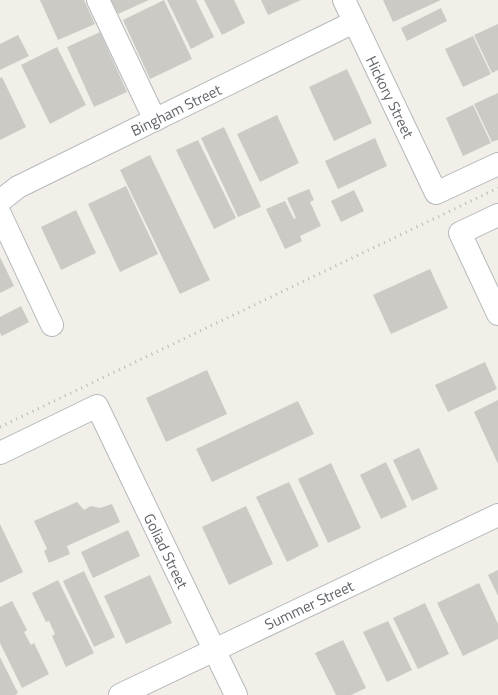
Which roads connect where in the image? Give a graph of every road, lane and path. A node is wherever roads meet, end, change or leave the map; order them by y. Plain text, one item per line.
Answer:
1 (98, 0) edge
2 (344, 0) edge
3 (354, 22) junction
4 (155, 120) junction
5 (498, 164) edge
6 (0, 201) edge
7 (0, 214) edge
8 (498, 215) edge
9 (498, 314) edge
10 (52, 324) dead end
11 (0, 453) edge
12 (498, 515) edge
13 (214, 650) junction
14 (120, 695) edge
15 (236, 695) edge

1 - 4 street
2 - 3 street, Hickory Street
3 - 4 street, Bingham Street
3 - 5 street, Hickory Street
4 - 6 street, Bingham Street
7 - 10 street
8 - 9 street
11 - 13 street, Goliad Street
12 - 13 street, Summer Street
13 - 14 street, Summer Street
13 - 15 street, Goliad Street

